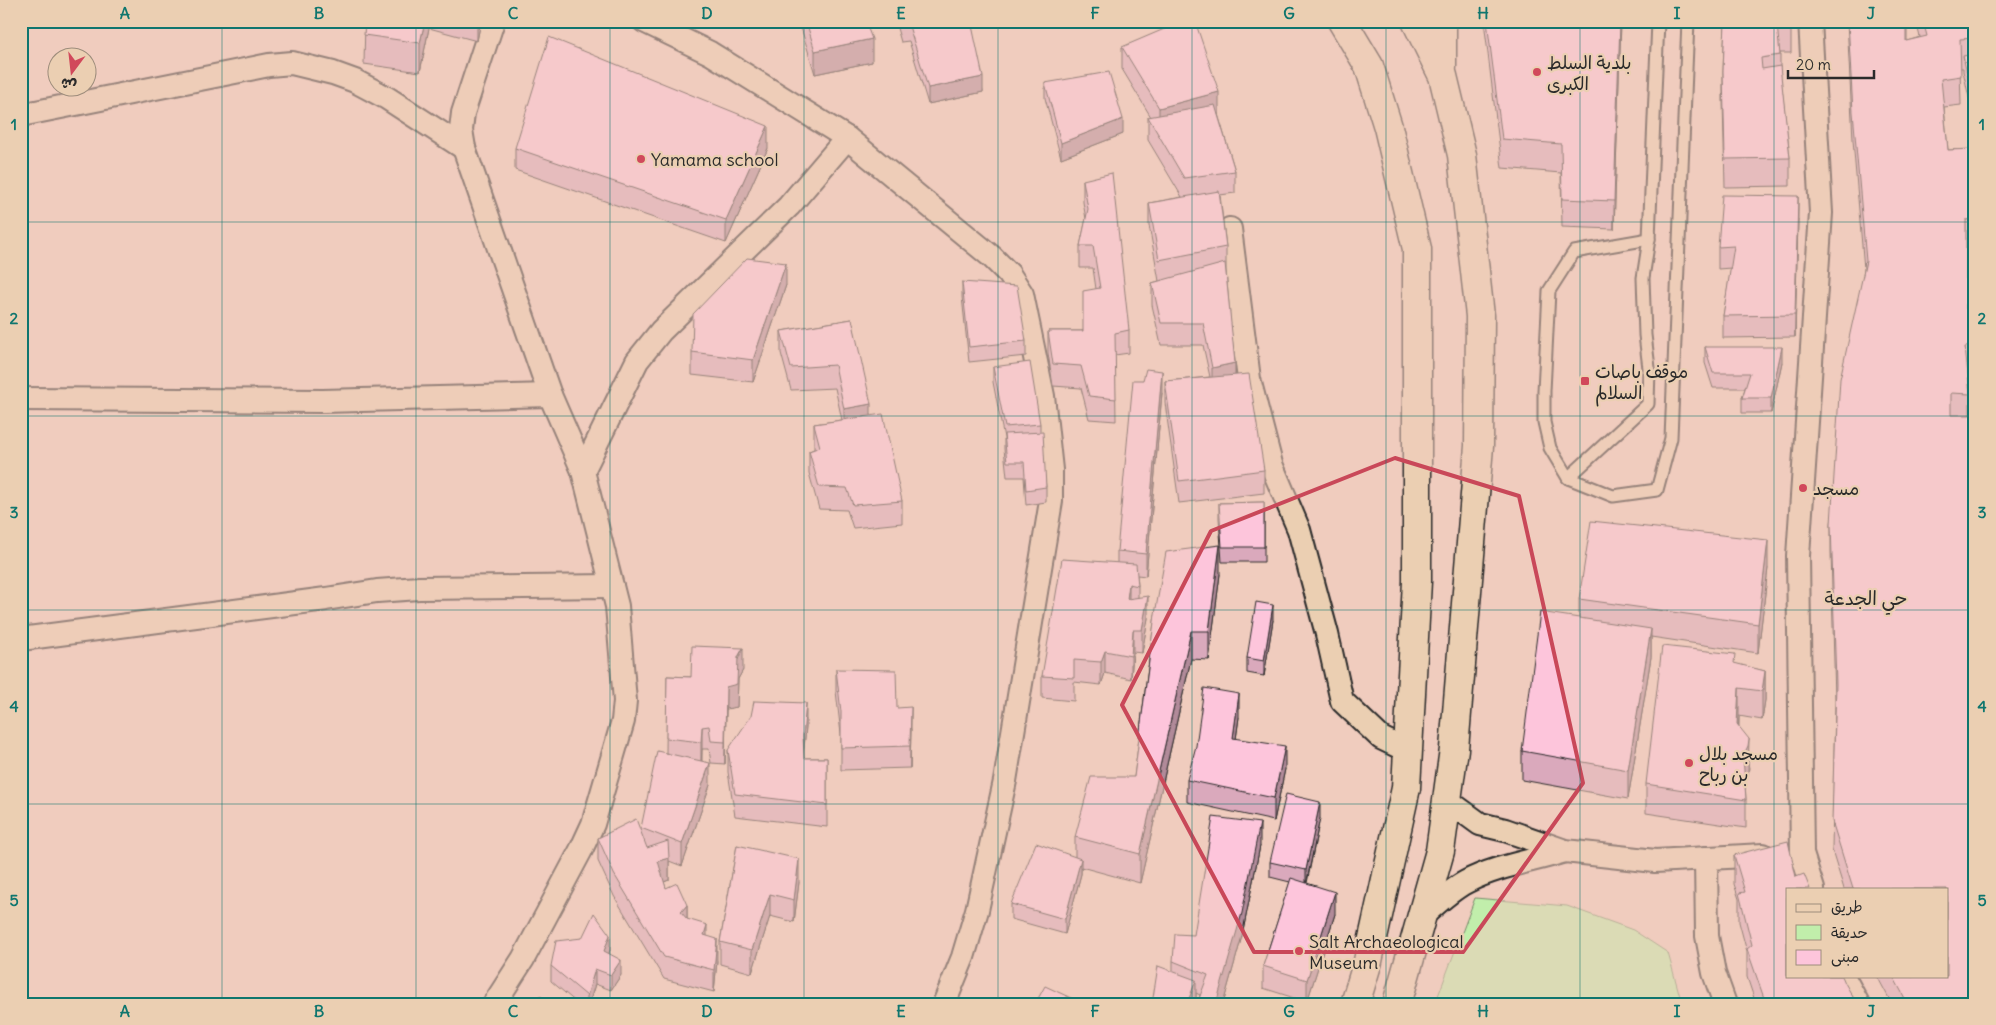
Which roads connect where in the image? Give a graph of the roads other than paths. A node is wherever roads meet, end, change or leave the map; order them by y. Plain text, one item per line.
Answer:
1 (493, 21) edge
2 (644, 21) edge
3 (1342, 21) edge
4 (1416, 21) edge
5 (1442, 21) edge
6 (1658, 21) edge
7 (1688, 21) edge
8 (1810, 21) edge
9 (1443, 76) junction
10 (21, 115) edge
11 (847, 138) junction
12 (464, 148) junction
13 (1230, 229) dead end
14 (1649, 239) junction
15 (550, 395) junction
16 (21, 399) edge
17 (583, 470) junction
18 (1568, 478) junction
19 (612, 586) junction
20 (21, 639) edge
21 (1408, 751) junction
22 (1447, 800) junction
23 (1565, 851) junction
24 (1802, 854) junction
25 (1706, 858) junction
26 (1813, 888) edge
27 (1420, 918) junction
28 (1845, 978) edge
29 (494, 1004) edge
30 (944, 1004) edge
31 (1355, 1004) edge
32 (1397, 1004) edge
33 (1725, 1004) edge
34 (1858, 1004) edge

1 - 12 street
2 - 11 street
3 - 21 main road
4 - 9 main road
5 - 9 main road
6 - 14 lane
7 - 18 lane
8 - 24 street
9 - 22 main road
10 - 12 street
11 - 17 street
11 - 30 street
12 - 15 street
13 - 21 street
14 - 18 lane
14 - 18 lane
15 - 16 street
15 - 17 street
17 - 19 street
19 - 20 street
19 - 29 street
21 - 31 main road
22 - 23 street
22 - 27 main road
23 - 25 street
23 - 27 street
24 - 25 street
24 - 26 street
25 - 33 street
27 - 32 main road
28 - 34 street

